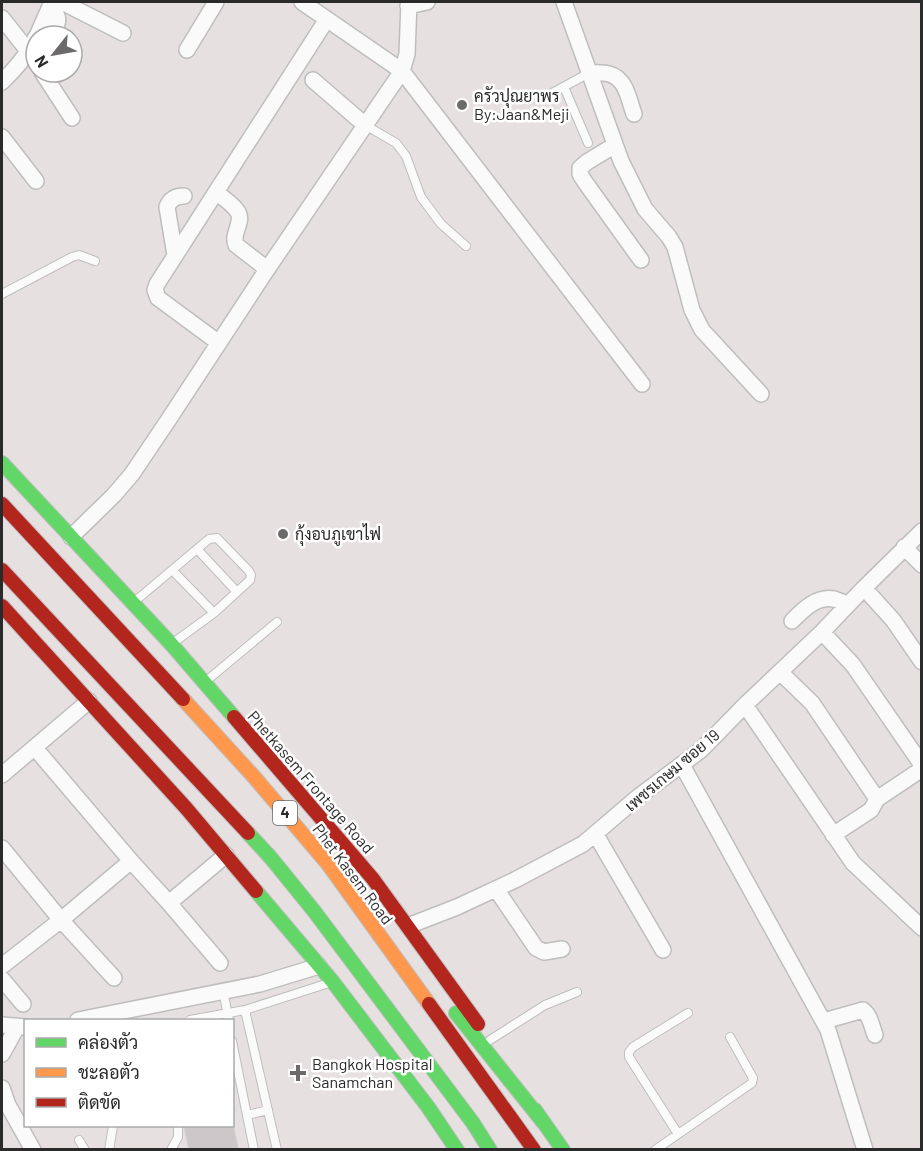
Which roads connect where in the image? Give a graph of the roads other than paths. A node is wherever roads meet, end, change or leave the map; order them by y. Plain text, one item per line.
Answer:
1 (216, 2) edge
2 (302, 2) edge
3 (427, 2) edge
4 (564, 2) edge
5 (55, 3) edge
6 (408, 4) edge
7 (2, 18) edge
8 (327, 19) junction
9 (45, 24) edge
10 (57, 24) edge
11 (123, 33) dead end
12 (24, 41) edge
13 (187, 50) dead end
14 (24, 60) edge
15 (402, 71) junction
16 (589, 73) junction
17 (313, 80) dead end
18 (2, 82) edge
19 (50, 84) edge
20 (564, 87) junction
21 (543, 98) dead end
22 (634, 114) dead end
23 (72, 118) dead end
24 (365, 125) junction
25 (2, 137) edge
26 (588, 143) dead end
27 (615, 145) junction
28 (36, 181) dead end
29 (216, 192) junction
30 (184, 196) dead end
31 (466, 246) dead end
32 (175, 255) junction
33 (641, 260) dead end
34 (95, 261) dead end
35 (267, 269) junction
36 (2, 294) edge
37 (219, 343) junction
38 (642, 384) dead end
39 (761, 394) dead end
40 (2, 463) edge
41 (4, 507) edge
42 (921, 531) edge
43 (71, 537) junction
44 (904, 548) junction
45 (197, 549) junction
46 (921, 565) edge
47 (172, 570) junction
48 (2, 571) edge
49 (864, 588) junction
50 (237, 592) junction
51 (133, 603) junction
52 (848, 604) junction
53 (2, 606) edge
54 (214, 613) junction
55 (792, 621) dead end
56 (277, 622) dead end
57 (822, 632) junction
58 (172, 645) junction
59 (921, 662) edge
60 (781, 673) junction
61 (204, 683) junction
62 (89, 701) junction
63 (745, 705) junction
64 (35, 748) junction
65 (682, 765) junction
66 (921, 767) edge
67 (2, 775) edge
68 (877, 799) junction
69 (596, 835) junction
70 (833, 835) junction
71 (2, 848) edge
72 (226, 855) junction
73 (131, 861) junction
74 (328, 864) junction
75 (496, 889) junction
76 (169, 903) junction
77 (61, 920) junction
78 (408, 926) junction
79 (921, 928) edge
80 (562, 949) dead end
81 (663, 950) dead end
82 (219, 963) dead end
83 (2, 966) edge
84 (319, 966) junction
85 (114, 978) dead end
86 (2, 979) edge
87 (333, 982) junction
88 (223, 991) junction
89 (577, 992) dead end
90 (23, 1004) dead end
91 (245, 1010) junction
92 (688, 1013) dead end
93 (228, 1017) edge
94 (84, 1019) edge
95 (203, 1019) edge
96 (824, 1021) junction
97 (2, 1025) edge
98 (22, 1027) edge
99 (875, 1035) dead end
100 (730, 1037) dead end
101 (490, 1040) junction
102 (234, 1051) edge
103 (2, 1054) edge
104 (2, 1088) edge
105 (268, 1110) junction
106 (247, 1115) junction
107 (543, 1122) junction
108 (113, 1127) edge
109 (178, 1127) edge
110 (678, 1134) junction
111 (79, 1140) dead end
112 (33, 1149) edge
113 (85, 1149) edge
114 (109, 1149) edge
115 (171, 1149) edge
116 (254, 1149) edge
117 (278, 1149) edge
118 (457, 1149) edge
119 (490, 1149) edge
120 (534, 1149) edge
121 (563, 1149) edge
122 (655, 1149) edge
123 (865, 1149) edge

1 - 13 street
2 - 8 street
3 - 6 street
4 - 16 street
5 - 9 street
5 - 10 street
5 - 11 street
6 - 15 street
7 - 12 street
8 - 15 street
8 - 29 street
14 - 18 street
15 - 24 street
15 - 38 street
16 - 20 lane
16 - 22 street
16 - 27 street
17 - 24 street
19 - 23 street
20 - 21 lane
20 - 26 lane
24 - 31 lane
24 - 35 street
25 - 28 street
27 - 33 street
27 - 39 street
29 - 32 street
29 - 35 street
30 - 32 street
32 - 37 street
34 - 36 lane
35 - 37 street
37 - 43 street
40 - 43 main road, Phetkasem Frontage Road / 4
41 - 74 main road, Phet Kasem Road / 4
42 - 44 street, เพชรเกษม ซอย 19
43 - 51 main road, Phetkasem Frontage Road / 4
44 - 46 street
44 - 49 street, เพชรเกษม ซอย 19
45 - 47 lane
45 - 50 lane
45 - 50 lane
47 - 51 lane
47 - 54 lane
48 - 119 main road, 4
49 - 52 street, เพชรเกษม ซอย 19
49 - 59 street
50 - 54 lane
51 - 58 main road, Phetkasem Frontage Road / 4
52 - 55 street
52 - 57 street, เพชรเกษม ซอย 19
53 - 62 main road
54 - 58 lane
56 - 61 lane
57 - 60 street, เพชรเกษม ซอย 19
57 - 66 street
58 - 61 main road, Phetkasem Frontage Road / 4
60 - 63 street, เพชรเกษม ซอย 19
60 - 68 street
61 - 78 main road, Phetkasem Frontage Road / 4
62 - 64 street
62 - 72 main road
63 - 65 street, เพชรเกษม ซอย 19
63 - 70 street
64 - 67 street
64 - 73 street
65 - 69 street, เพชรเกษม ซอย 19
65 - 96 street
66 - 68 street
68 - 70 street
69 - 75 street, เพชรเกษม ซอย 19
69 - 81 street
70 - 79 street
71 - 77 street
72 - 76 street
72 - 84 main road
73 - 76 street
73 - 77 street
74 - 107 main road
74 - 120 main road, Phet Kasem Road / 4
75 - 78 street, เพชรเกษม ซอย 19
75 - 80 street
76 - 82 street
77 - 83 street
77 - 85 street
78 - 101 main road, Phetkasem Frontage Road / 4
84 - 87 main road
84 - 88 street
86 - 90 street
87 - 91 lane
87 - 118 main road
88 - 93 lane
88 - 94 street
89 - 101 lane
91 - 93 lane
91 - 105 lane
92 - 110 lane
93 - 95 lane
96 - 99 street
96 - 123 street
97 - 98 street
98 - 103 street
100 - 110 lane
101 - 107 main road, Phetkasem Frontage Road / 4
102 - 106 lane
104 - 112 street
105 - 106 lane
105 - 117 lane
106 - 116 lane
107 - 121 main road, Phetkasem Frontage Road / 4
108 - 114 lane
109 - 115 lane
110 - 122 lane
111 - 113 lane

